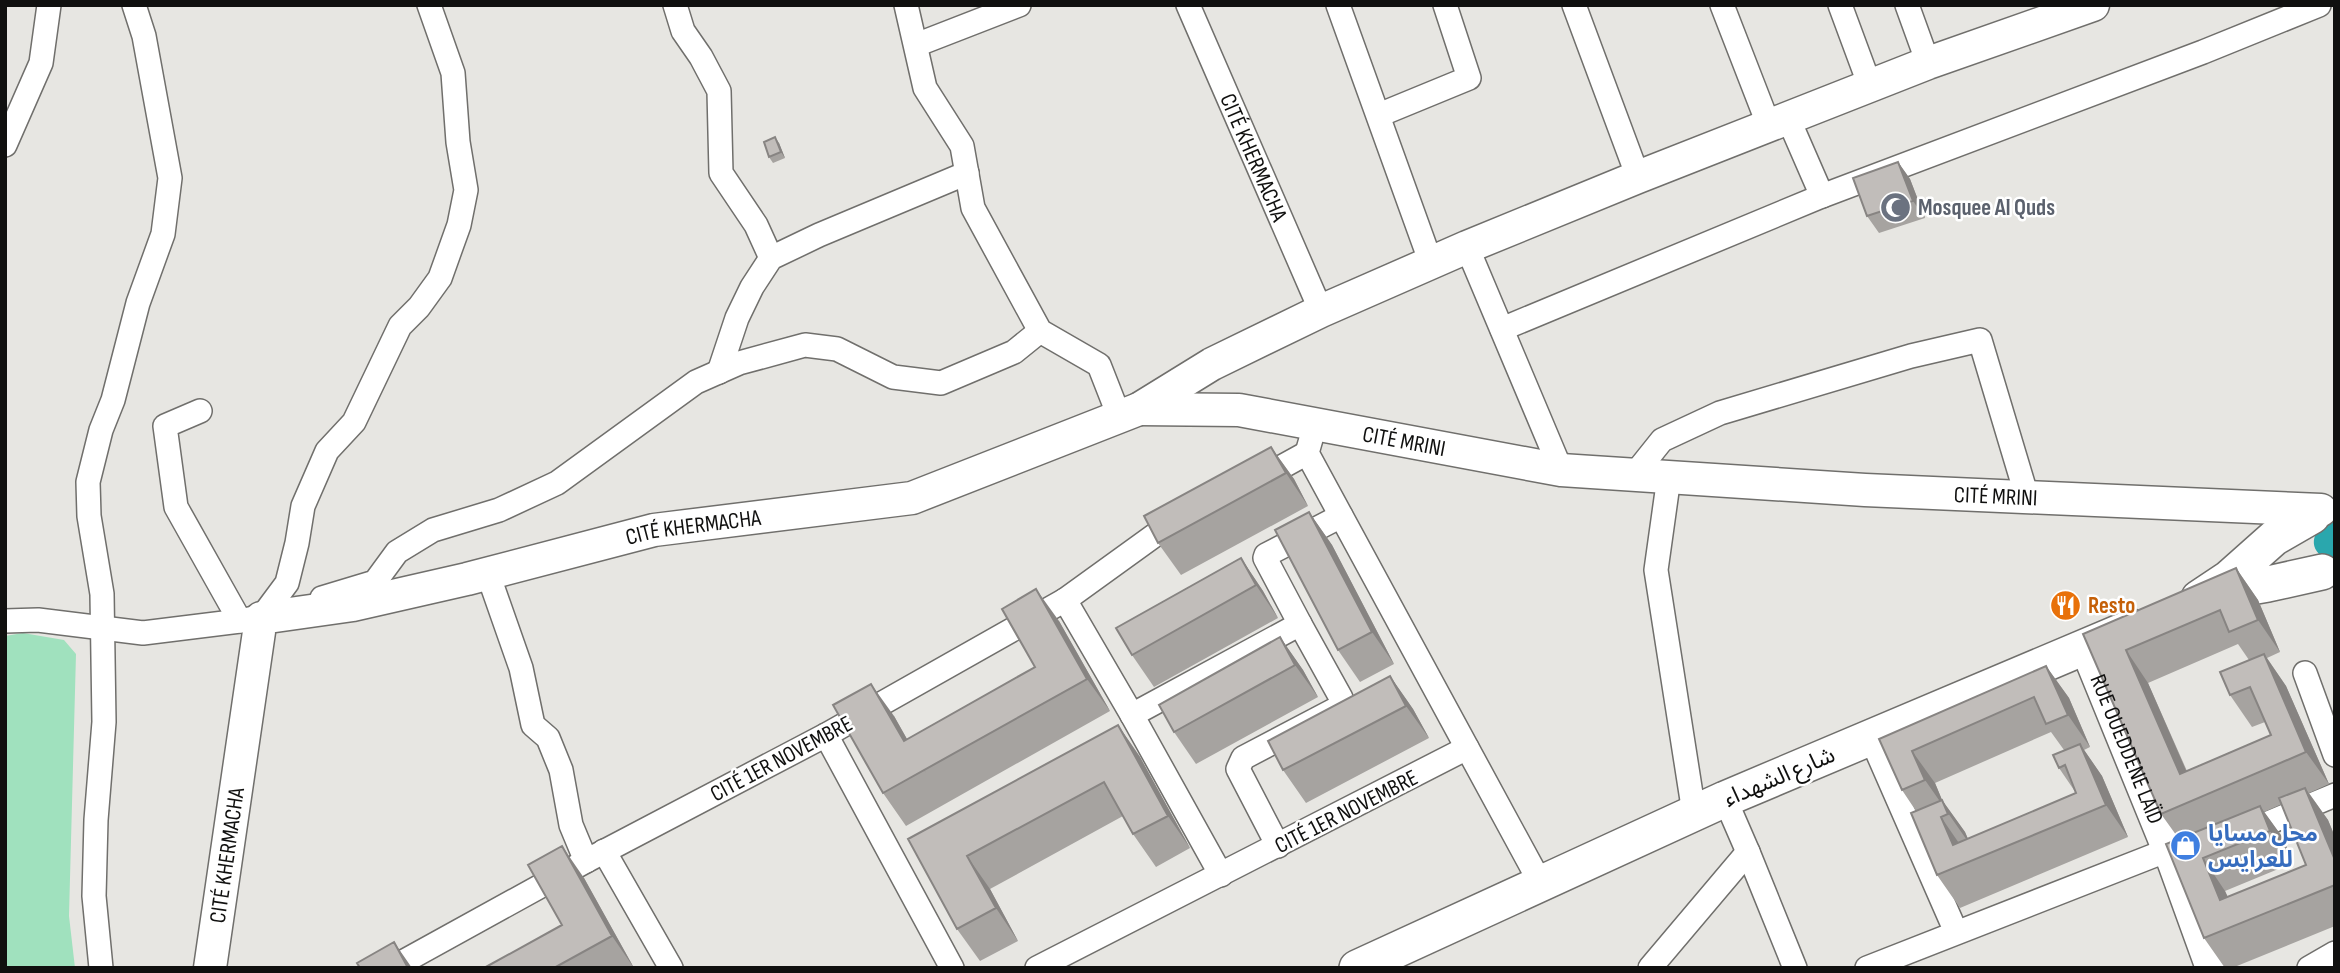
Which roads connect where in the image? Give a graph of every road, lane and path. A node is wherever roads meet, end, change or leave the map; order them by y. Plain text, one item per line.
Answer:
1 (49, 5) edge
2 (134, 5) edge
3 (429, 5) edge
4 (676, 5) edge
5 (906, 5) edge
6 (1019, 5) edge
7 (1188, 5) edge
8 (1338, 5) edge
9 (1445, 5) edge
10 (1574, 5) edge
11 (1722, 5) edge
12 (1840, 5) edge
13 (1907, 5) edge
14 (2093, 5) edge
15 (2319, 5) edge
16 (915, 45) junction
17 (1928, 63) junction
18 (1870, 86) junction
19 (1379, 116) junction
20 (1779, 122) junction
21 (5, 145) edge
22 (967, 173) junction
23 (1638, 177) junction
24 (1822, 196) junction
25 (1467, 247) junction
26 (771, 258) junction
27 (1431, 262) junction
28 (1321, 311) junction
29 (1502, 329) junction
30 (1040, 331) junction
31 (719, 372) junction
32 (200, 411) dead end
33 (1129, 412) junction
34 (1311, 439) junction
35 (1561, 470) junction
36 (1634, 475) junction
37 (1669, 477) junction
38 (1237, 491) edge
39 (2027, 497) junction
40 (1202, 510) edge
41 (2322, 511) edge
42 (1341, 516) junction
43 (488, 574) junction
44 (2329, 577) edge
45 (2207, 594) junction
46 (1065, 600) junction
47 (8, 616) edge
48 (250, 620) junction
49 (1300, 624) junction
50 (103, 629) junction
51 (2086, 647) junction
52 (2305, 673) dead end
53 (1132, 715) junction
54 (826, 735) junction
55 (1871, 738) junction
56 (1467, 748) junction
57 (2335, 755) edge
58 (2335, 794) edge
59 (1709, 806) junction
60 (2223, 842) edge
61 (1278, 846) junction
62 (1748, 852) junction
63 (2180, 855) junction
64 (595, 856) junction
65 (1221, 876) junction
66 (1541, 884) junction
67 (1956, 932) junction
68 (2335, 953) edge
69 (101, 968) edge
70 (210, 968) edge
71 (392, 968) edge
72 (671, 968) edge
73 (952, 968) edge
74 (1037, 968) edge
75 (1357, 968) edge
76 (1650, 968) edge
77 (1795, 968) edge
78 (1867, 968) edge
79 (2212, 968) edge
80 (2309, 968) edge

1 - 21 street
2 - 50 street
3 - 48 street, CITÉ KHERMACHA
4 - 26 street
5 - 16 street
6 - 16 street
7 - 28 street, CITÉ KHERMACHA
8 - 19 street
9 - 19 street
10 - 23 street
11 - 20 street
12 - 18 street
13 - 17 street
14 - 17 street, CITÉ KHERMACHA
15 - 24 street
16 - 22 street
17 - 18 street, CITÉ KHERMACHA
18 - 20 street, CITÉ KHERMACHA
19 - 27 street
20 - 23 street, CITÉ KHERMACHA
20 - 24 street
22 - 26 street
22 - 30 street
23 - 25 street, CITÉ KHERMACHA
24 - 29 street
25 - 27 street, CITÉ KHERMACHA
25 - 29 street
26 - 31 street
27 - 28 street, CITÉ KHERMACHA
28 - 33 street, CITÉ KHERMACHA
29 - 35 street
30 - 31 street
30 - 33 street
31 - 48 street
32 - 48 street
33 - 34 street, CITÉ MRINI
33 - 43 street, CITÉ KHERMACHA
34 - 35 street, CITÉ MRINI
34 - 38 street
34 - 42 street
35 - 36 street, CITÉ MRINI
36 - 37 street, CITÉ MRINI
36 - 39 street
37 - 39 street, CITÉ MRINI
37 - 59 street
39 - 41 street, CITÉ MRINI
40 - 46 street, CITÉ 1ER NOVEMBRE
41 - 44 main road
41 - 45 main road
42 - 49 street
42 - 56 street
43 - 48 street, CITÉ KHERMACHA
43 - 64 street
44 - 45 main road
45 - 51 main road, شارع الشهداء
46 - 53 street
46 - 54 street, CITÉ 1ER NOVEMBRE
47 - 50 street
48 - 50 street
48 - 70 street, CITÉ KHERMACHA
49 - 53 street
49 - 61 street
50 - 69 street
51 - 55 main road, شارع الشهداء
51 - 63 street, RUE OUEDDENE LAÏD
52 - 57 street
53 - 65 street
54 - 64 street, CITÉ 1ER NOVEMBRE
54 - 73 street
55 - 59 main road, شارع الشهداء
55 - 67 street
56 - 61 street, CITÉ 1ER NOVEMBRE
56 - 66 street
58 - 60 street
59 - 62 street
59 - 66 main road, شارع الشهداء
61 - 65 street, CITÉ 1ER NOVEMBRE
62 - 76 street
62 - 77 street
63 - 67 street
63 - 79 street, RUE OUEDDENE LAÏD
64 - 71 street, CITÉ 1ER NOVEMBRE
64 - 72 street
65 - 74 street, CITÉ 1ER NOVEMBRE
66 - 75 main road, شارع الشهداء
67 - 78 street
68 - 80 street

